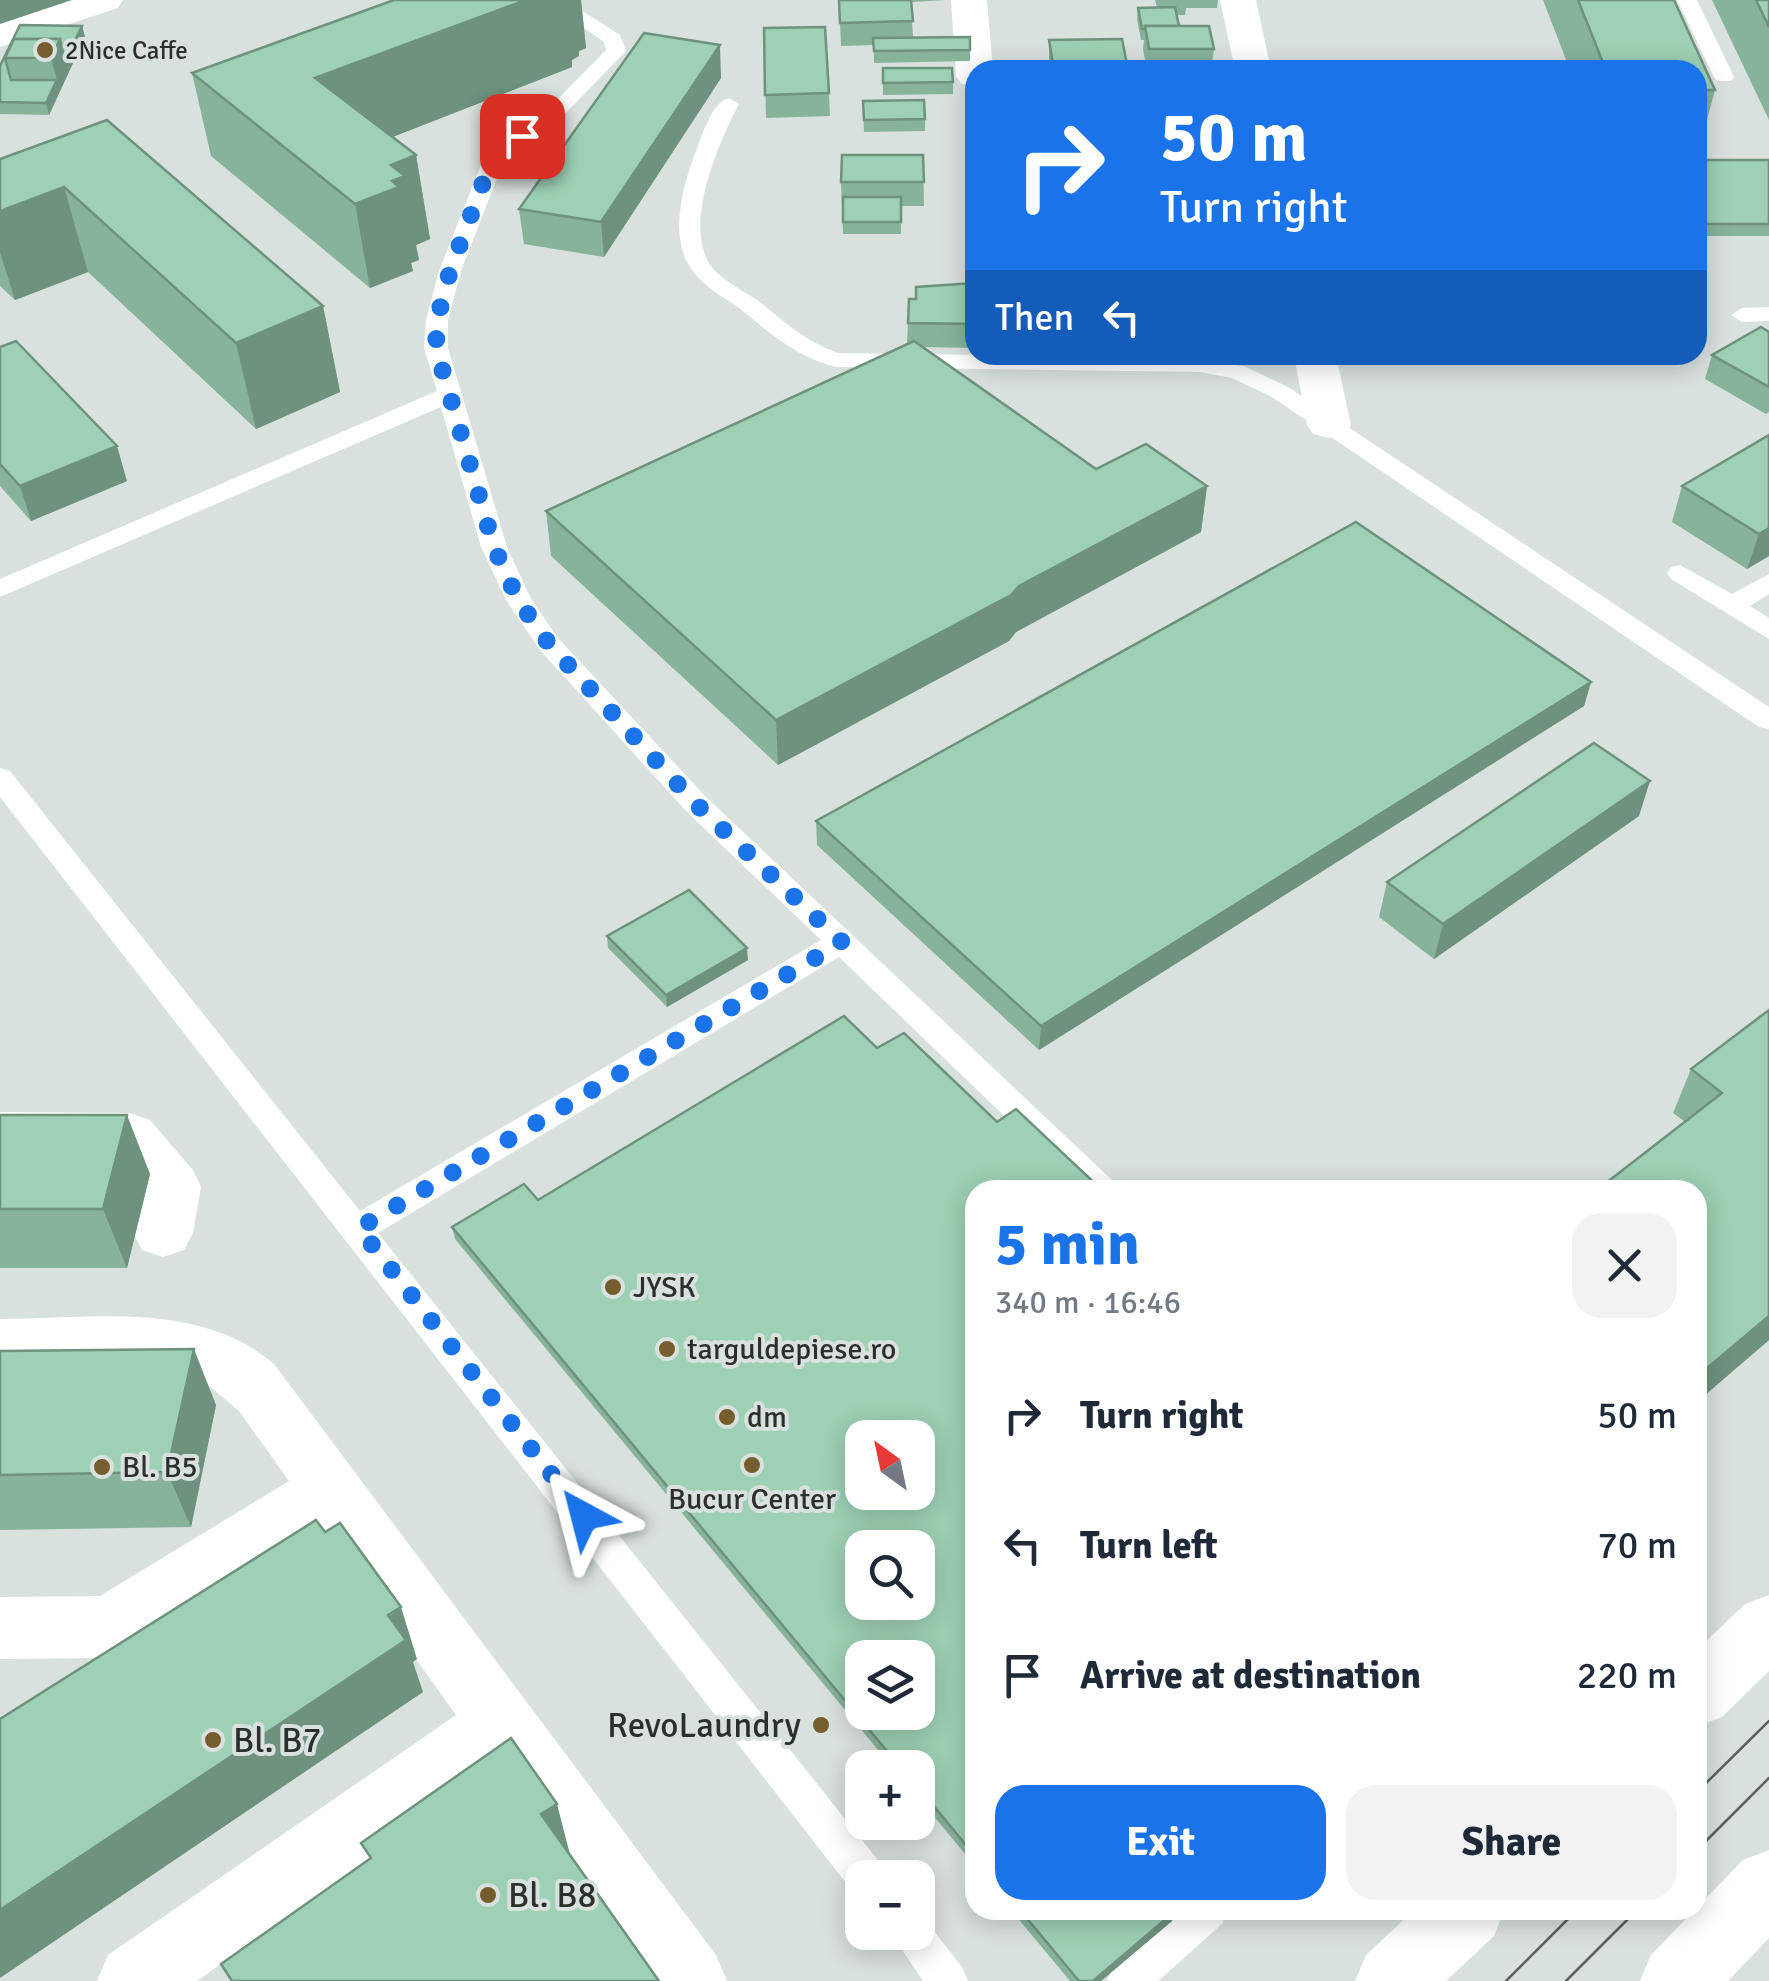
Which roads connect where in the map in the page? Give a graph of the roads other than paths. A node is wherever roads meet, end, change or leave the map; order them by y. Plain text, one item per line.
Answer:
1 (105, 0) edge
2 (969, 0) edge
3 (1238, 0) edge
4 (1687, 0) edge
5 (573, 11) dead end
6 (0, 36) edge
7 (974, 60) edge
8 (1251, 60) edge
9 (1724, 77) dead end
10 (729, 104) dead end
11 (1742, 314) dead end
12 (1769, 314) edge
13 (965, 363) edge
14 (1078, 365) edge
15 (1316, 365) edge
16 (452, 394) junction
17 (1329, 425) junction
18 (1680, 573) dead end
19 (1769, 582) edge
20 (0, 588) edge
21 (1732, 606) junction
22 (1769, 630) edge
23 (1769, 720) edge
24 (0, 778) edge
25 (842, 942) junction
26 (0, 1135) edge
27 (1092, 1180) edge
28 (359, 1228) junction
29 (163, 1233) dead end
30 (0, 1345) edge
31 (332, 1489) junction
32 (1769, 1626) edge
33 (0, 1628) edge
34 (1707, 1685) edge
35 (503, 1723) junction
36 (853, 1860) edge
37 (1769, 1886) edge
38 (1197, 1920) edge
39 (1457, 1920) edge
40 (924, 1950) edge
41 (134, 1981) edge
42 (690, 1981) edge
43 (948, 1981) edge
44 (1127, 1981) edge
45 (1392, 1981) edge
46 (1677, 1981) edge

1 - 6 street
2 - 7 street
3 - 8 street
4 - 9 lane
5 - 16 lane
10 - 13 lane
11 - 12 lane
14 - 17 lane
15 - 17 street
16 - 20 lane
16 - 25 lane
17 - 23 lane
18 - 21 lane
19 - 21 lane
21 - 22 lane
24 - 28 lane
25 - 27 lane
25 - 28 lane
26 - 29 street
28 - 36 lane
30 - 31 street
31 - 33 street
31 - 35 street
32 - 34 street
35 - 41 street
35 - 42 street
37 - 46 street
38 - 44 lane
39 - 45 street
40 - 43 lane

